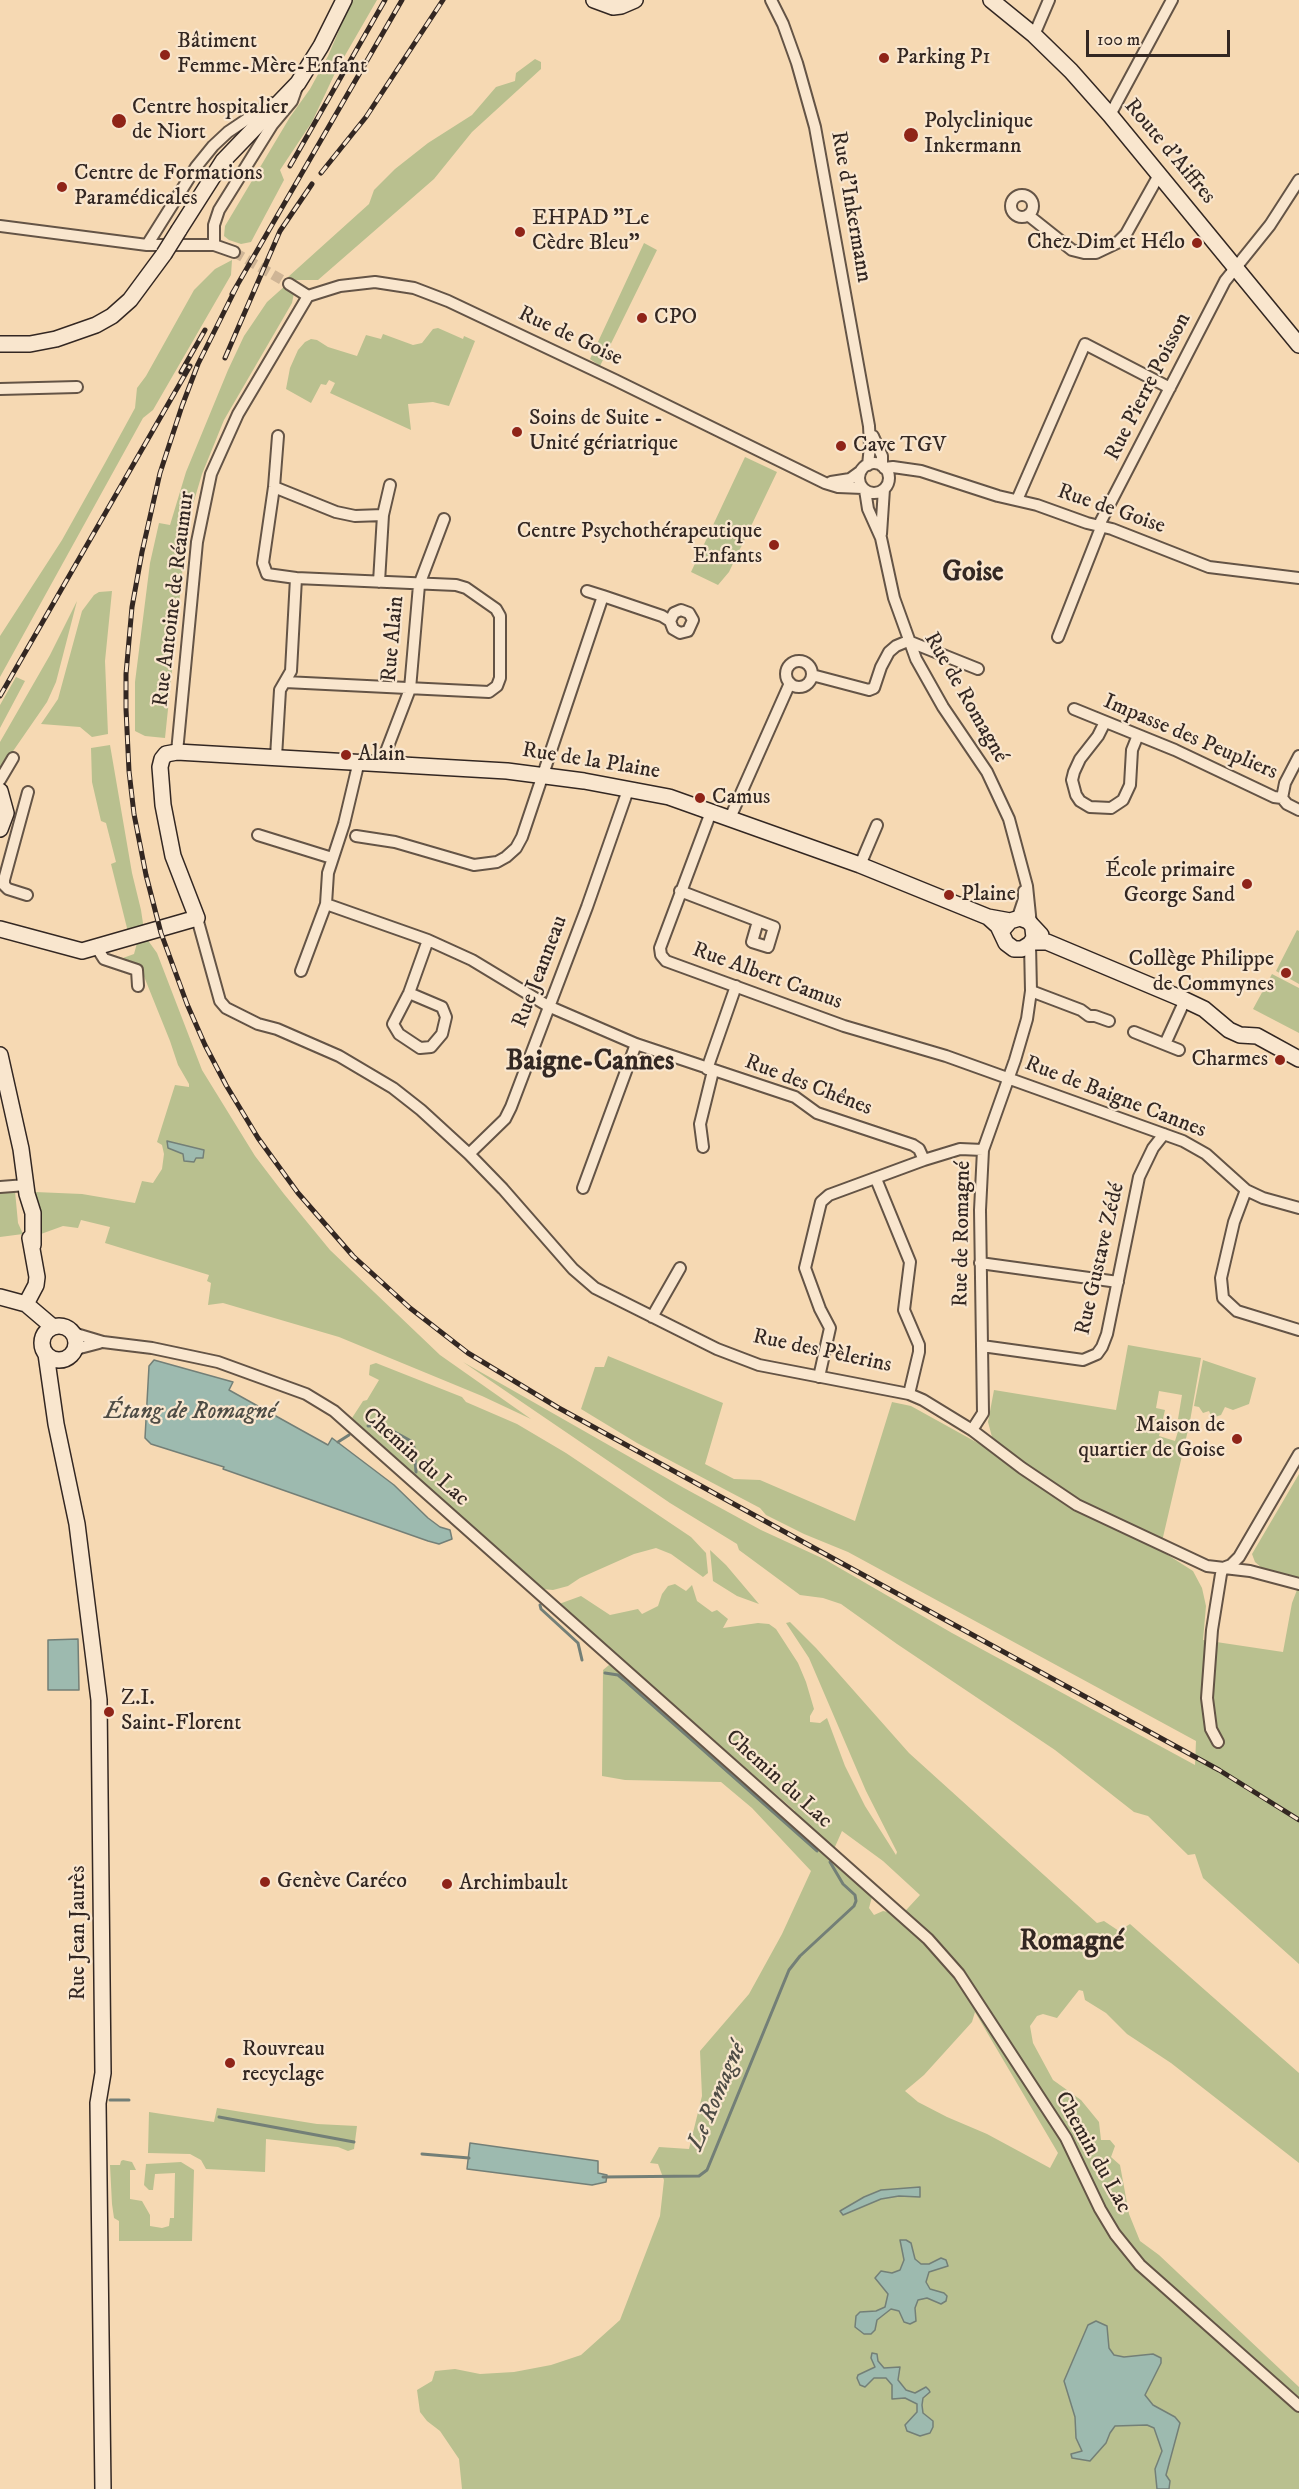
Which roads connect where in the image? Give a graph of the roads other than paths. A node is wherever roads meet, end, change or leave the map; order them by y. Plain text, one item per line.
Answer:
1 (336, 0) edge
2 (344, 0) edge
3 (635, 0) edge
4 (771, 0) edge
5 (1049, 0) edge
6 (1172, 0) edge
7 (596, 1) edge
8 (998, 2) edge
9 (1034, 35) junction
10 (326, 36) junction
11 (298, 83) junction
12 (1110, 115) junction
13 (1159, 175) junction
14 (1299, 180) edge
15 (1028, 215) dead end
16 (0, 226) edge
17 (147, 245) junction
18 (214, 245) junction
19 (167, 250) junction
20 (234, 252) tunnel mouth
21 (1236, 268) junction
22 (289, 284) tunnel mouth
23 (308, 296) junction
24 (0, 344) edge
25 (1299, 345) edge
26 (77, 387) dead end
27 (1170, 388) junction
28 (0, 389) edge
29 (868, 426) junction
30 (278, 436) dead end
31 (883, 467) junction
32 (864, 468) junction
33 (911, 470) junction
34 (825, 483) junction
35 (390, 485) dead end
36 (886, 485) junction
37 (274, 487) junction
38 (864, 489) junction
39 (1017, 500) junction
40 (383, 514) junction
41 (444, 519) dead end
42 (1101, 525) junction
43 (881, 538) junction
44 (296, 578) junction
45 (1299, 578) edge
46 (379, 582) junction
47 (419, 585) junction
48 (587, 591) dead end
49 (603, 596) junction
50 (670, 621) dead end
51 (1058, 637) dead end
52 (908, 641) junction
53 (978, 669) dead end
54 (812, 675) junction
55 (285, 682) junction
56 (790, 683) junction
57 (411, 689) junction
58 (1074, 709) dead end
59 (1105, 722) junction
60 (1138, 735) junction
61 (171, 753) junction
62 (1299, 756) edge
63 (276, 757) junction
64 (13, 758) dead end
65 (359, 761) junction
66 (382, 762) junction
67 (543, 775) junction
68 (0, 780) edge
69 (628, 789) junction
70 (28, 792) dead end
71 (1282, 798) junction
72 (1, 801) edge
73 (1299, 810) edge
74 (711, 812) junction
75 (730, 818) junction
76 (877, 825) dead end
77 (0, 829) edge
78 (16, 835) junction
79 (258, 835) dead end
80 (356, 836) dead end
81 (332, 858) junction
82 (860, 865) junction
83 (1024, 875) junction
84 (680, 891) junction
85 (27, 895) dead end
86 (326, 904) junction
87 (197, 918) junction
88 (758, 921) dead end
89 (1009, 924) junction
90 (0, 929) edge
91 (1035, 936) junction
92 (428, 940) junction
93 (97, 948) junction
94 (1014, 949) junction
95 (1031, 970) junction
96 (301, 971) dead end
97 (138, 986) dead end
98 (736, 986) junction
99 (1031, 991) junction
100 (409, 993) junction
101 (1185, 1000) junction
102 (548, 1006) junction
103 (1109, 1021) dead end
104 (1134, 1032) dead end
105 (636, 1044) junction
106 (1165, 1044) junction
107 (1179, 1050) dead end
108 (0, 1055) edge
109 (1299, 1059) edge
110 (710, 1070) junction
111 (1008, 1077) junction
112 (1164, 1134) junction
113 (703, 1147) dead end
114 (983, 1150) junction
115 (469, 1154) junction
116 (924, 1160) junction
117 (876, 1179) junction
118 (0, 1186) edge
119 (583, 1188) dead end
120 (27, 1189) junction
121 (1246, 1190) junction
122 (1299, 1208) edge
123 (980, 1263) junction
124 (680, 1268) dead end
125 (1118, 1282) junction
126 (0, 1297) edge
127 (30, 1308) junction
128 (652, 1317) junction
129 (1299, 1330) edge
130 (48, 1332) junction
131 (73, 1333) junction
132 (103, 1342) junction
133 (982, 1346) junction
134 (76, 1349) junction
135 (52, 1358) junction
136 (819, 1377) junction
137 (909, 1394) junction
138 (972, 1430) junction
139 (1299, 1454) edge
140 (1223, 1568) junction
141 (1299, 1584) edge
142 (1218, 1742) dead end
143 (1299, 2406) edge
144 (103, 2489) edge

1 - 10 street
2 - 10 street
3 - 7 street
4 - 29 street, Rue d'Inkermann
5 - 9 street
6 - 12 street
8 - 9 street, Route d'Aiffres
9 - 12 street, Route d'Aiffres
10 - 11 street
11 - 17 street
11 - 18 street
11 - 19 street, bridge
12 - 13 street, Route d'Aiffres
13 - 15 street
13 - 21 street, Route d'Aiffres
14 - 21 street, Rue Pierre Poisson
16 - 17 street
17 - 19 street
18 - 19 street
18 - 20 street
19 - 24 street
21 - 25 street, Route d'Aiffres
21 - 27 street, Rue Pierre Poisson
22 - 23 street
23 - 34 street, Rue de Goise
23 - 61 street, Rue Antoine de Réaumur
26 - 28 street
27 - 39 street
27 - 42 street, Rue Pierre Poisson
29 - 31 street, Rue d'Inkermann
29 - 32 street, Rue d'Inkermann
30 - 37 street
31 - 32 street
31 - 33 street, Rue de Goise
31 - 36 street
32 - 34 street
32 - 38 street
33 - 36 street
33 - 39 street, Rue de Goise
34 - 38 street, Rue de Goise
35 - 40 street
36 - 38 street
36 - 43 street, Rue de Romagné
37 - 40 street
37 - 44 street
38 - 43 street, Rue de Romagné
39 - 42 street, Rue de Goise
40 - 46 street
41 - 47 street, Rue Alain
42 - 45 street, Rue de Goise
42 - 51 street, Rue Pierre Poisson
43 - 52 street, Rue de Romagné
44 - 46 street
44 - 55 street
46 - 47 street
47 - 57 street, Rue Alain
47 - 57 street
48 - 49 street
49 - 50 street
49 - 67 street
52 - 53 street
52 - 54 street
52 - 83 street, Rue de Romagné
54 - 56 street
54 - 56 street
55 - 57 street
55 - 63 street
56 - 75 street
57 - 66 street, Rue Alain
58 - 59 street, Impasse des Peupliers
59 - 60 street, Impasse des Peupliers
59 - 60 street
60 - 71 street, Impasse des Peupliers
61 - 63 street, Rue de la Plaine
61 - 87 street
62 - 71 street, Impasse des Peupliers
63 - 65 street, Rue de la Plaine
64 - 68 street
65 - 66 street, Rue de la Plaine
65 - 81 street
66 - 67 street, Rue de la Plaine
67 - 69 street, Rue de la Plaine
67 - 80 street
69 - 74 street, Rue de la Plaine
69 - 102 street, Rue Jeanneau
70 - 78 street
71 - 73 street
72 - 77 street
74 - 75 street, Rue de la Plaine
74 - 84 street, Rue Albert Camus
75 - 82 street, Rue de la Plaine
76 - 82 street
77 - 78 street
78 - 85 street
79 - 81 street
81 - 86 street
82 - 89 street, Rue de la Plaine
83 - 89 street, Rue de Romagné
83 - 91 street, Rue de Romagné
84 - 88 street
84 - 98 street, Rue Albert Camus
86 - 92 street, Rue des Chênes
86 - 96 street
87 - 93 street
87 - 115 street, Rue des Pèlerins
89 - 91 street
89 - 94 street
90 - 93 street
91 - 94 street
91 - 95 street, Rue de Romagné
91 - 101 street
92 - 100 street
92 - 102 street, Rue des Chênes
93 - 97 street
94 - 95 street
95 - 99 street, Rue de Romagné
98 - 110 street
98 - 111 street, Rue Albert Camus
99 - 103 street
99 - 111 street, Rue de Romagné
100 - 100 street
101 - 106 street
101 - 109 street
102 - 105 street, Rue des Chênes
102 - 115 street, Rue Jeanneau
104 - 106 street
105 - 110 street, Rue des Chênes
105 - 119 street
106 - 107 street
108 - 120 street
110 - 113 street
110 - 116 street, Rue des Chênes
111 - 112 street, Rue de Baigne Cannes
111 - 114 street, Rue de Romagné
112 - 121 street, Rue de Baigne Cannes
112 - 125 street, Rue Gustave Zédé
114 - 116 street
114 - 123 street, Rue de Romagné
115 - 128 street, Rue des Pèlerins
116 - 117 street
117 - 136 street
117 - 137 street
118 - 120 street
120 - 127 street
121 - 122 street, Rue de Baigne Cannes
121 - 129 street
123 - 125 street
123 - 133 street, Rue de Romagné
124 - 128 street
125 - 133 street, Rue Gustave Zédé
126 - 127 street
127 - 130 street
128 - 136 street, Rue des Pèlerins
130 - 131 street
130 - 135 street
131 - 132 street, Chemin du Lac
131 - 134 street
132 - 134 street, Chemin du Lac
132 - 143 street, Chemin du Lac
133 - 138 street, Rue de Romagné
134 - 135 street
135 - 144 street, Rue Jean Jaurès
136 - 137 street, Rue des Pèlerins
137 - 138 street, Rue des Pèlerins
138 - 140 street, Rue des Pèlerins
139 - 140 street
140 - 141 street, Rue des Pèlerins
140 - 142 street

